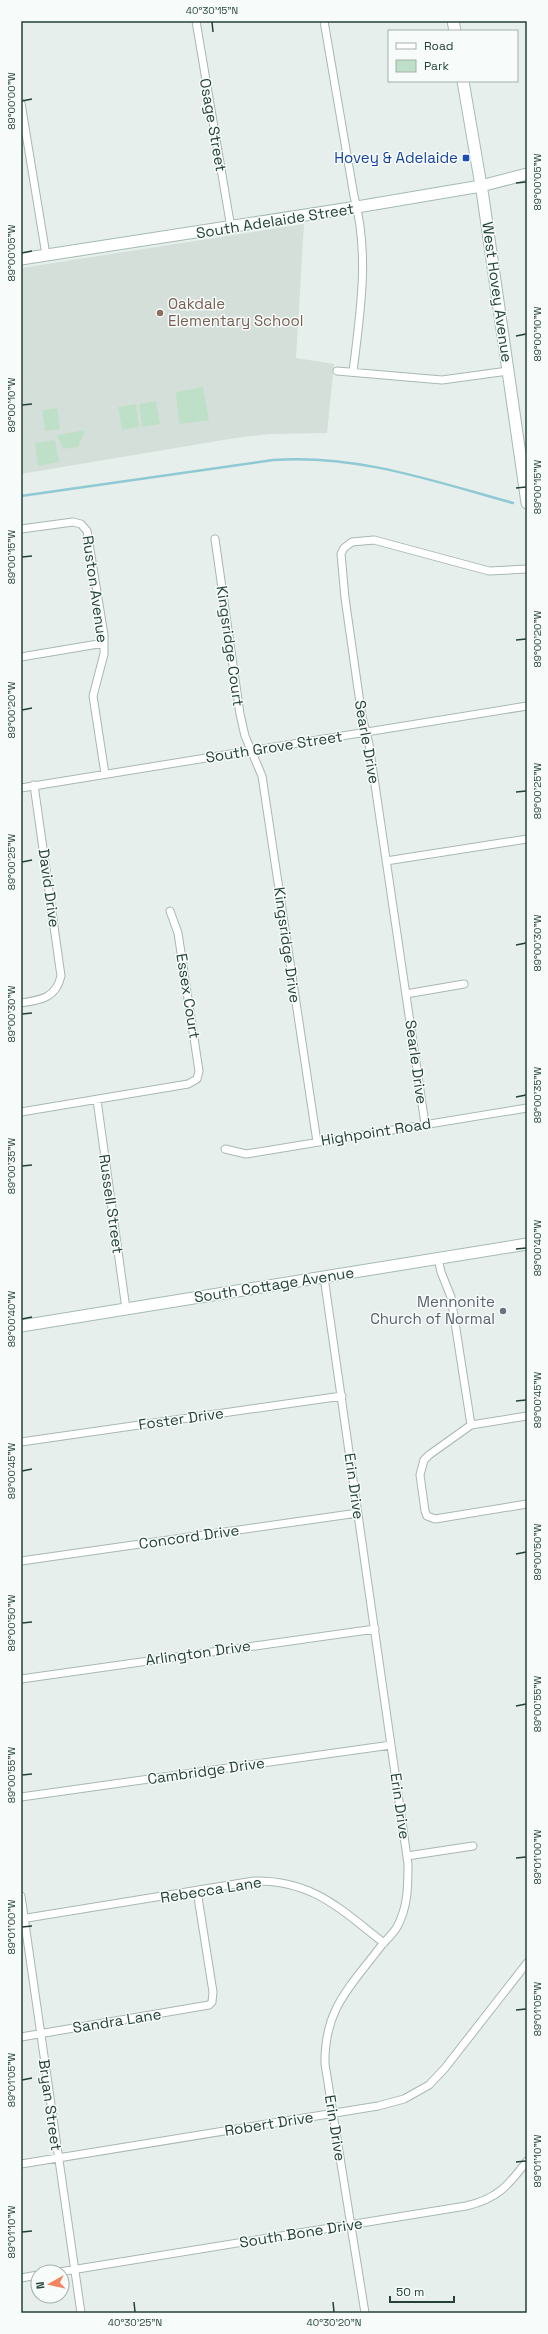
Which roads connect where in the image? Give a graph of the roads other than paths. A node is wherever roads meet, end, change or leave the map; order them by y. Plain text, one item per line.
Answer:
1 (196, 21) edge
2 (324, 21) edge
3 (463, 82) edge
4 (21, 103) edge
5 (527, 174) edge
6 (481, 186) junction
7 (357, 207) junction
8 (231, 228) junction
9 (46, 255) junction
10 (21, 259) edge
11 (337, 371) dead end
12 (508, 371) junction
13 (353, 372) junction
14 (527, 503) edge
15 (21, 529) edge
16 (215, 540) dead end
17 (527, 569) edge
18 (104, 643) junction
19 (21, 657) edge
20 (527, 706) edge
21 (366, 732) junction
22 (252, 750) junction
23 (104, 774) junction
24 (34, 786) junction
25 (21, 788) edge
26 (527, 839) edge
27 (386, 861) junction
28 (170, 911) dead end
29 (464, 984) dead end
30 (406, 994) junction
31 (21, 1003) edge
32 (97, 1100) junction
33 (527, 1108) edge
34 (21, 1112) edge
35 (425, 1124) junction
36 (316, 1142) junction
37 (225, 1149) dead end
38 (527, 1244) edge
39 (438, 1258) junction
40 (324, 1277) junction
41 (126, 1309) junction
42 (21, 1326) edge
43 (342, 1396) junction
44 (527, 1416) edge
45 (471, 1425) junction
46 (21, 1442) edge
47 (527, 1504) edge
48 (358, 1513) junction
49 (21, 1561) edge
50 (375, 1629) junction
51 (21, 1679) edge
52 (391, 1745) junction
53 (21, 1796) edge
54 (473, 1846) dead end
55 (407, 1856) junction
56 (197, 1892) junction
57 (21, 1896) edge
58 (23, 1919) edge
59 (384, 1943) junction
60 (527, 1963) edge
61 (40, 2034) junction
62 (21, 2037) edge
63 (333, 2113) junction
64 (58, 2158) junction
65 (527, 2161) edge
66 (21, 2164) edge
67 (351, 2225) junction
68 (74, 2270) junction
69 (70, 2271) edge
70 (81, 2313) edge
71 (365, 2313) edge

1 - 8 street, Osage Street
2 - 7 street
3 - 6 main road, West Hovey Avenue
4 - 9 street
5 - 6 main road, South Adelaide Street
6 - 7 main road, South Adelaide Street
6 - 12 main road, West Hovey Avenue
7 - 8 main road, South Adelaide Street
7 - 13 street
8 - 9 main road, South Adelaide Street
9 - 10 main road, South Adelaide Street
11 - 13 street
12 - 13 street
12 - 14 main road, West Hovey Avenue
15 - 18 street, Ruston Avenue
16 - 22 street, Kingsridge Court
17 - 21 street, Searle Drive
18 - 19 street
18 - 23 street, Ruston Avenue
20 - 21 street, South Grove Street
21 - 22 street, South Grove Street
21 - 27 street, Searle Drive
22 - 23 street, South Grove Street
22 - 36 street, Kingsridge Drive
23 - 24 street, South Grove Street
24 - 25 street, South Grove Street
24 - 31 street, David Drive
26 - 27 street
27 - 30 street, Searle Drive
28 - 32 street, Essex Court
29 - 30 street
30 - 35 street, Searle Drive
32 - 34 street
32 - 41 street, Russell Street
33 - 35 street, Highpoint Road
35 - 36 street, Highpoint Road
36 - 37 street, Highpoint Road
38 - 39 main road, South Cottage Avenue
39 - 40 main road, South Cottage Avenue
39 - 45 street
40 - 41 main road, South Cottage Avenue
40 - 43 street, Erin Drive
41 - 42 main road, South Cottage Avenue
43 - 46 street, Foster Drive
43 - 48 street, Erin Drive
44 - 45 street
45 - 47 street
48 - 49 street, Concord Drive
48 - 50 street, Erin Drive
50 - 51 street, Arlington Drive
50 - 52 street, Erin Drive
52 - 53 street, Cambridge Drive
52 - 55 street, Erin Drive
54 - 55 street
55 - 59 street, Erin Drive
56 - 58 street, Rebecca Lane
56 - 59 street, Rebecca Lane
56 - 61 street, Sandra Lane
57 - 58 street, Bryan Street
58 - 61 street, Bryan Street
59 - 63 street, Erin Drive
60 - 63 street, Robert Drive
61 - 62 street, Sandra Lane
61 - 64 street, Bryan Street
63 - 64 street, Robert Drive
63 - 67 street, Erin Drive
64 - 66 street, Robert Drive
64 - 68 street, Bryan Street
65 - 67 street, South Bone Drive
67 - 68 street, South Bone Drive
67 - 71 street, Erin Drive
68 - 69 street, South Bone Drive
68 - 70 street, Bryan Street

